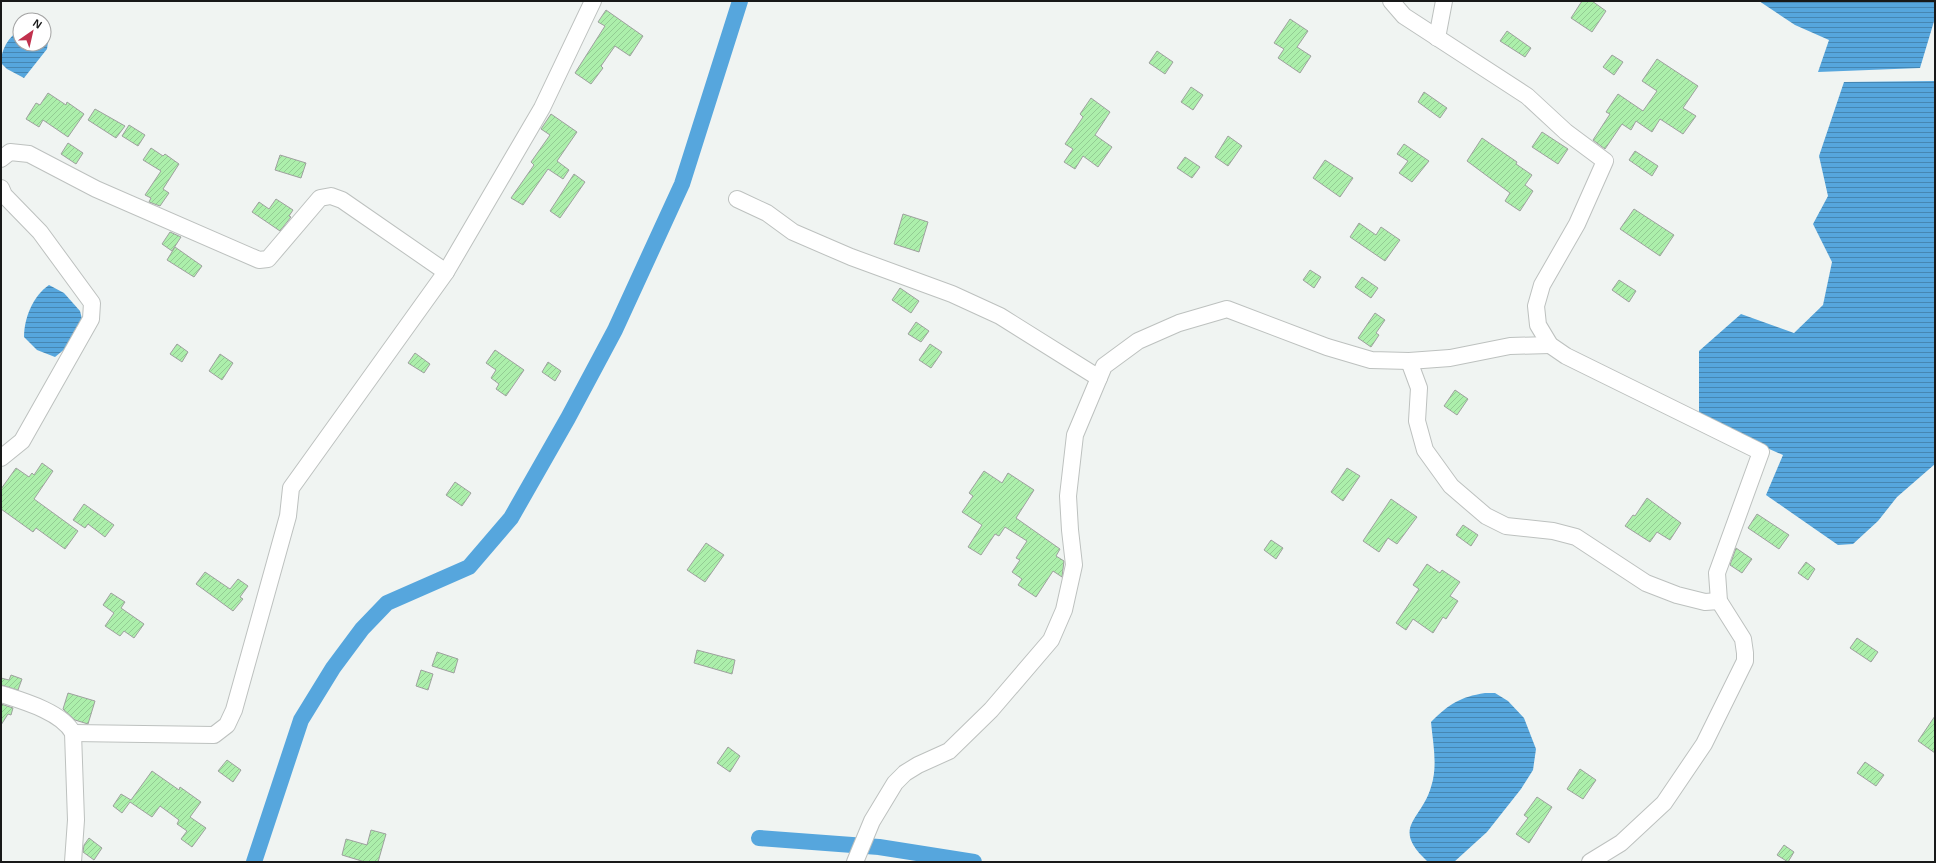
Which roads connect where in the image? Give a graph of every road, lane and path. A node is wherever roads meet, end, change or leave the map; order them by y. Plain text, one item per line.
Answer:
1 (593, 1) edge
2 (1391, 1) edge
3 (1444, 1) edge
4 (1437, 38) junction
5 (1, 159) edge
6 (1, 188) edge
7 (737, 199) dead end
8 (446, 272) junction
9 (1550, 345) junction
10 (1409, 361) junction
11 (1099, 378) junction
12 (1, 458) edge
13 (1719, 601) junction
14 (1, 694) edge
15 (73, 733) junction
16 (73, 862) edge
17 (855, 862) edge
18 (1590, 862) edge

1 - 8 street
2 - 4 street
3 - 4 street
4 - 9 street
5 - 8 street
6 - 12 street
7 - 11 street
8 - 15 street
9 - 10 street
9 - 13 street
10 - 11 street
10 - 13 street
11 - 17 street
13 - 18 street
14 - 15 street
15 - 16 street

